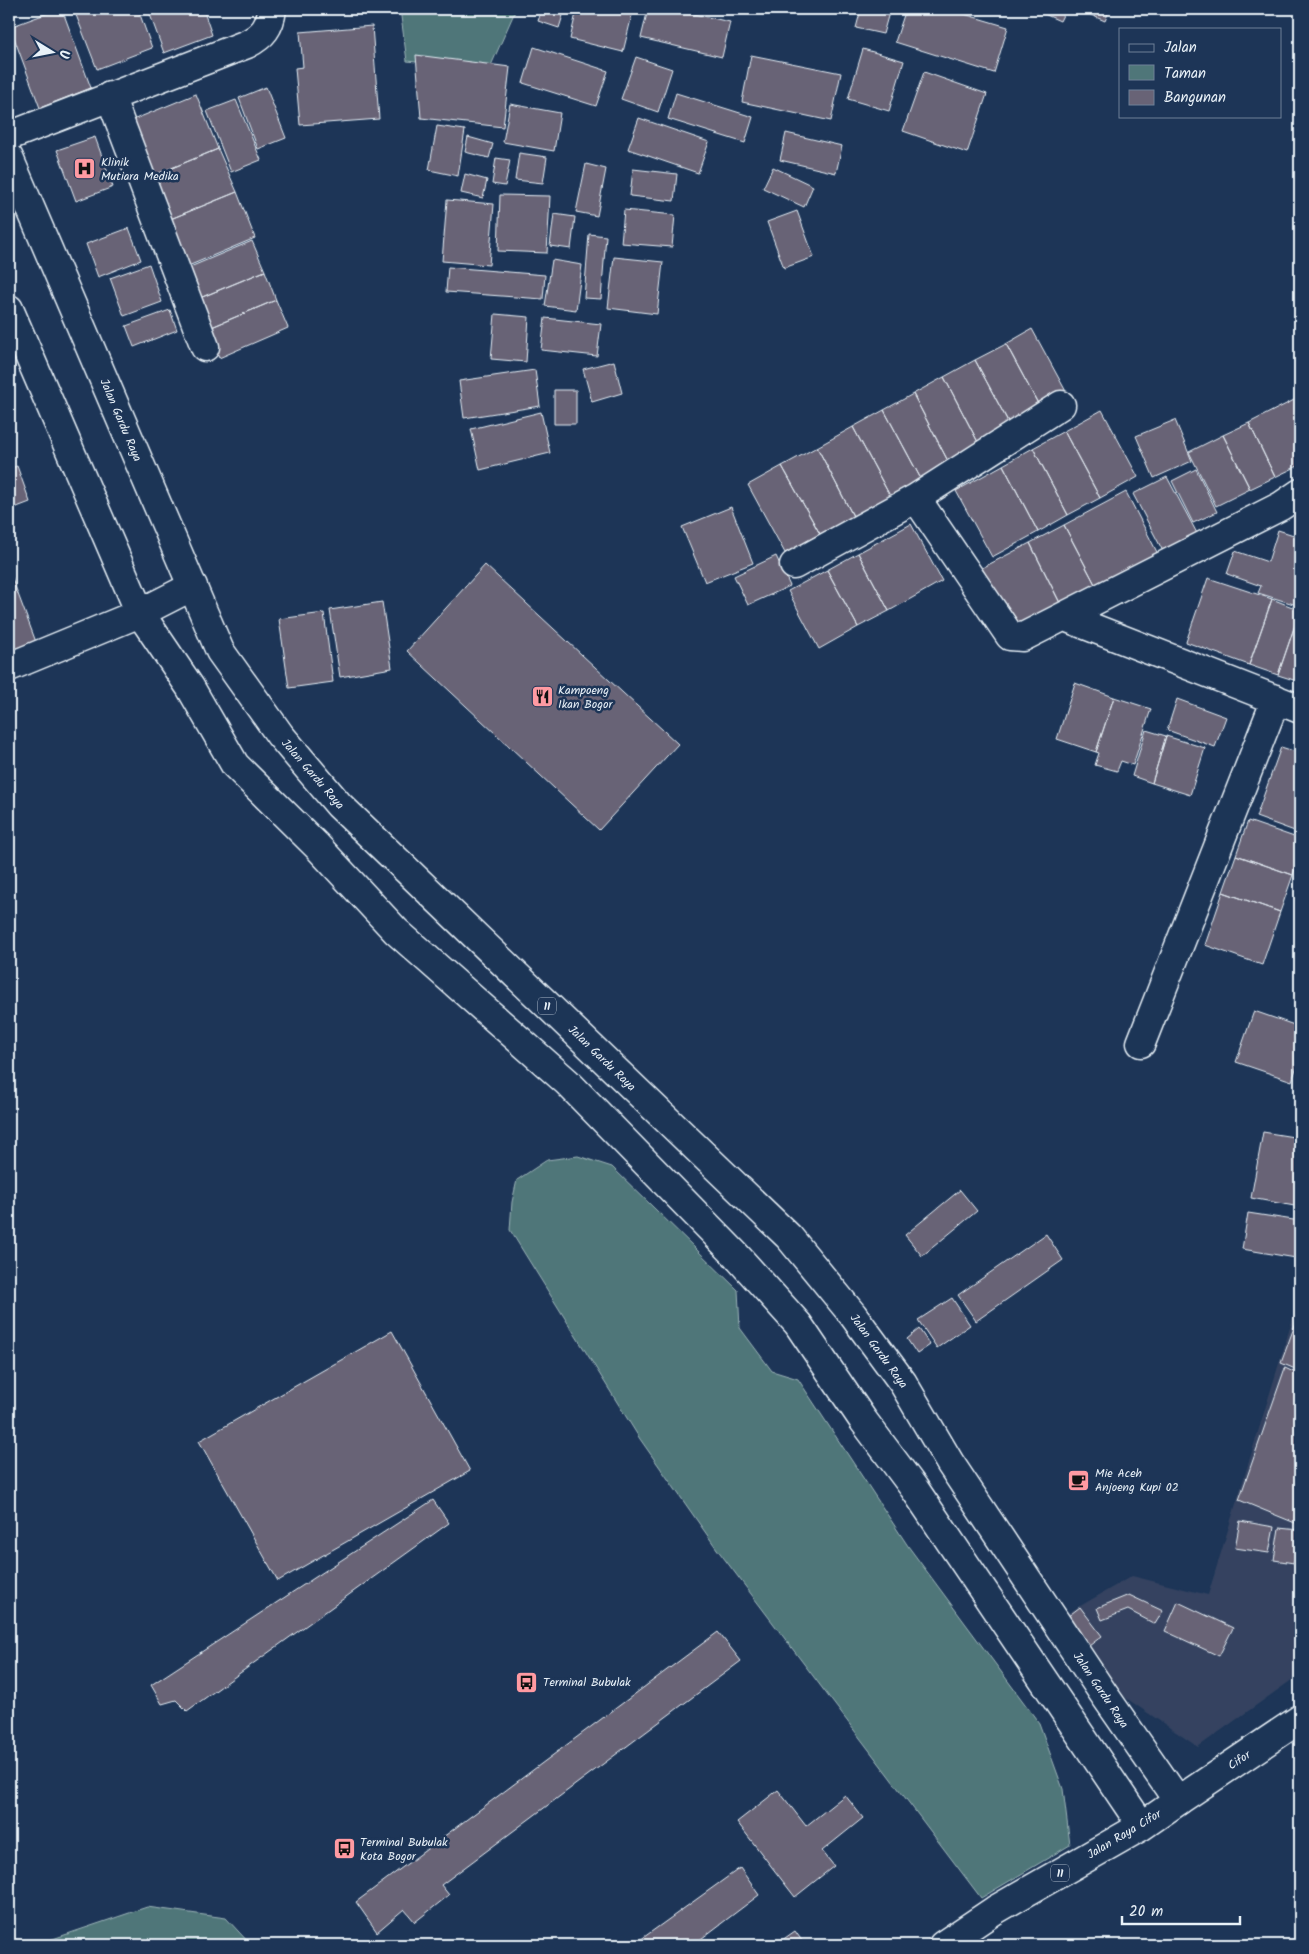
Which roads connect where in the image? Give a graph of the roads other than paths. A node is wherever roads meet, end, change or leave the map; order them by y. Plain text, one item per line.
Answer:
1 (272, 9) edge
2 (110, 96) junction
3 (9, 136) edge
4 (9, 158) edge
5 (9, 309) edge
6 (205, 346) dead end
7 (1061, 405) dead end
8 (916, 498) junction
9 (1294, 503) edge
10 (794, 565) dead end
11 (193, 586) junction
12 (140, 614) junction
13 (1065, 617) junction
14 (9, 667) edge
15 (1288, 704) edge
16 (1141, 1043) dead end
17 (1300, 1719) edge
18 (1178, 1801) junction
19 (1142, 1826) junction
20 (943, 1945) edge

1 - 2 main road
2 - 3 main road
2 - 6 main road
4 - 11 main road, Jalan Gardu Raya / 11
5 - 12 main road
7 - 8 main road
8 - 10 main road
8 - 13 main road
9 - 13 main road
11 - 12 main road
11 - 18 main road, Jalan Gardu Raya / 11
12 - 14 main road
12 - 19 main road
13 - 15 main road
15 - 16 main road
17 - 18 main road, Cifor
18 - 19 main road, Jalan Raya Cifor / 11
19 - 20 main road, Jalan Raya Cifor / 11

